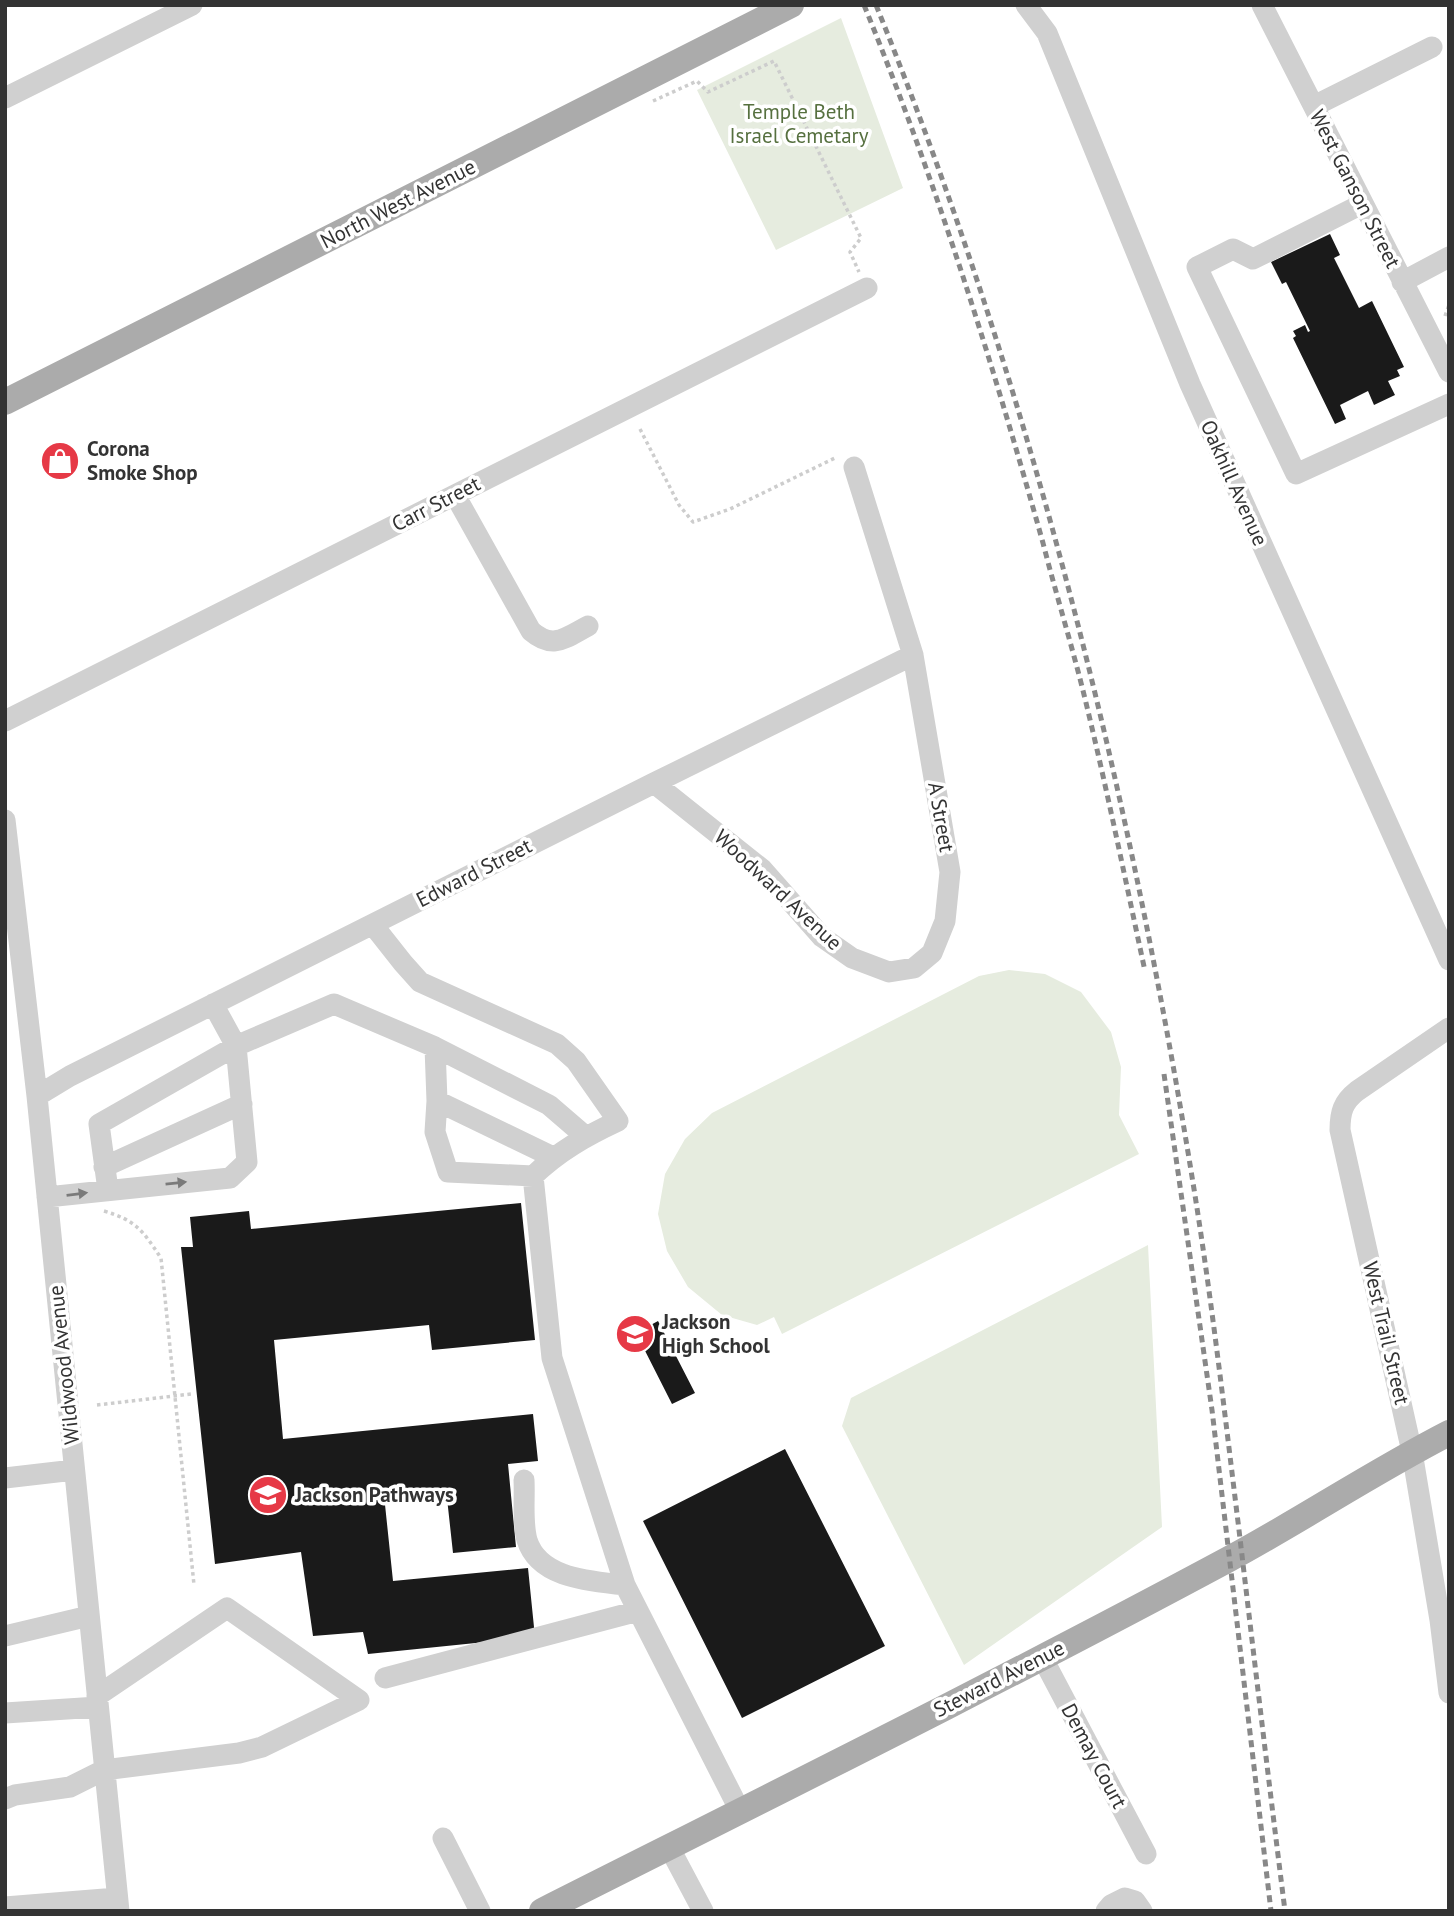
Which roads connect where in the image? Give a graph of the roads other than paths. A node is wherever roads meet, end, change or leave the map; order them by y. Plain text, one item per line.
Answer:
1 (192, 5) edge
2 (791, 5) edge
3 (1026, 5) edge
4 (1262, 5) edge
5 (1432, 47) dead end
6 (5, 98) edge
7 (1314, 106) junction
8 (1362, 204) junction
9 (1449, 257) edge
10 (1402, 282) junction
11 (867, 288) road end
12 (1449, 372) edge
13 (5, 402) edge
14 (1449, 404) edge
15 (855, 467) road end
16 (455, 495) junction
17 (587, 626) dead end
18 (913, 655) junction
19 (5, 720) edge
20 (654, 783) junction
21 (5, 820) edge
22 (373, 925) junction
23 (12, 938) edge
24 (1449, 960) edge
25 (914, 968) joint
26 (213, 1004) junction
27 (1449, 1028) edge
28 (236, 1046) junction
29 (435, 1047) junction
30 (37, 1096) junction
31 (437, 1101) junction
32 (242, 1104) junction
33 (585, 1136) junction
34 (553, 1157) junction
35 (104, 1167) junction
36 (533, 1176) junction
37 (108, 1190) junction
38 (47, 1198) junction
39 (1449, 1433) edge
40 (1412, 1452) junction
41 (74, 1470) junction
42 (5, 1478) edge
43 (524, 1480) dead end
44 (625, 1585) junction
45 (638, 1611) junction
46 (89, 1616) junction
47 (1444, 1618) edge
48 (5, 1636) edge
49 (1042, 1657) junction
50 (385, 1678) dead end
51 (1449, 1693) edge
52 (98, 1701) junction
53 (5, 1713) edge
54 (104, 1770) junction
55 (5, 1799) edge
56 (740, 1811) junction
57 (443, 1838) dead end
58 (669, 1847) junction
59 (1146, 1854) dead end
60 (118, 1904) edge
61 (5, 1907) edge
62 (480, 1911) edge
63 (542, 1911) edge
64 (703, 1911) edge
65 (1106, 1911) edge
66 (1142, 1911) edge

1 - 6 street
2 - 13 main road, North West Avenue
3 - 24 street, Oakhill Avenue
4 - 7 street, West Ganson Street
5 - 7 street
7 - 8 street, West Ganson Street
8 - 10 street, West Ganson Street
8 - 14 street
9 - 10 street
10 - 12 street, West Ganson Street
11 - 16 street, Carr Street
15 - 18 street, A Street
16 - 17 street
16 - 19 street, Carr Street
18 - 20 street, Edward Street
18 - 25 street, A Street
20 - 22 street, Edward Street
20 - 25 street, Woodward Avenue
21 - 23 street, Wildwood Avenue
22 - 26 street, Edward Street
22 - 33 street
23 - 30 street, Wildwood Avenue
26 - 28 street
26 - 30 street, Edward Street
27 - 40 street, West Trail Street
28 - 29 street
28 - 32 street
28 - 35 street
29 - 31 street
29 - 33 street
30 - 38 street, Wildwood Avenue
31 - 34 street
31 - 36 street
32 - 35 street
37 -> 32 street
33 - 34 street
34 - 36 street
35 - 37 street
36 - 44 street
38 -> 37 street
38 - 41 street, Wildwood Avenue
39 - 40 main road, Steward Avenue
40 - 47 street, West Trail Street
40 - 49 main road, Steward Avenue
41 - 42 street
41 - 46 street, Wildwood Avenue
43 - 44 street
44 - 45 street
45 - 50 street
45 - 56 street
46 - 48 street
46 - 52 street, Wildwood Avenue
47 - 51 street, West Trail Street
49 - 56 main road, Steward Avenue
49 - 59 street, Demay Court
52 - 53 street
52 - 54 street, Wildwood Avenue
52 - 54 street
54 - 55 street
54 - 60 street, Wildwood Avenue
56 - 58 main road, Steward Avenue
57 - 62 street
58 - 63 main road, Steward Avenue
58 - 64 street
60 - 61 street
65 - 66 street

